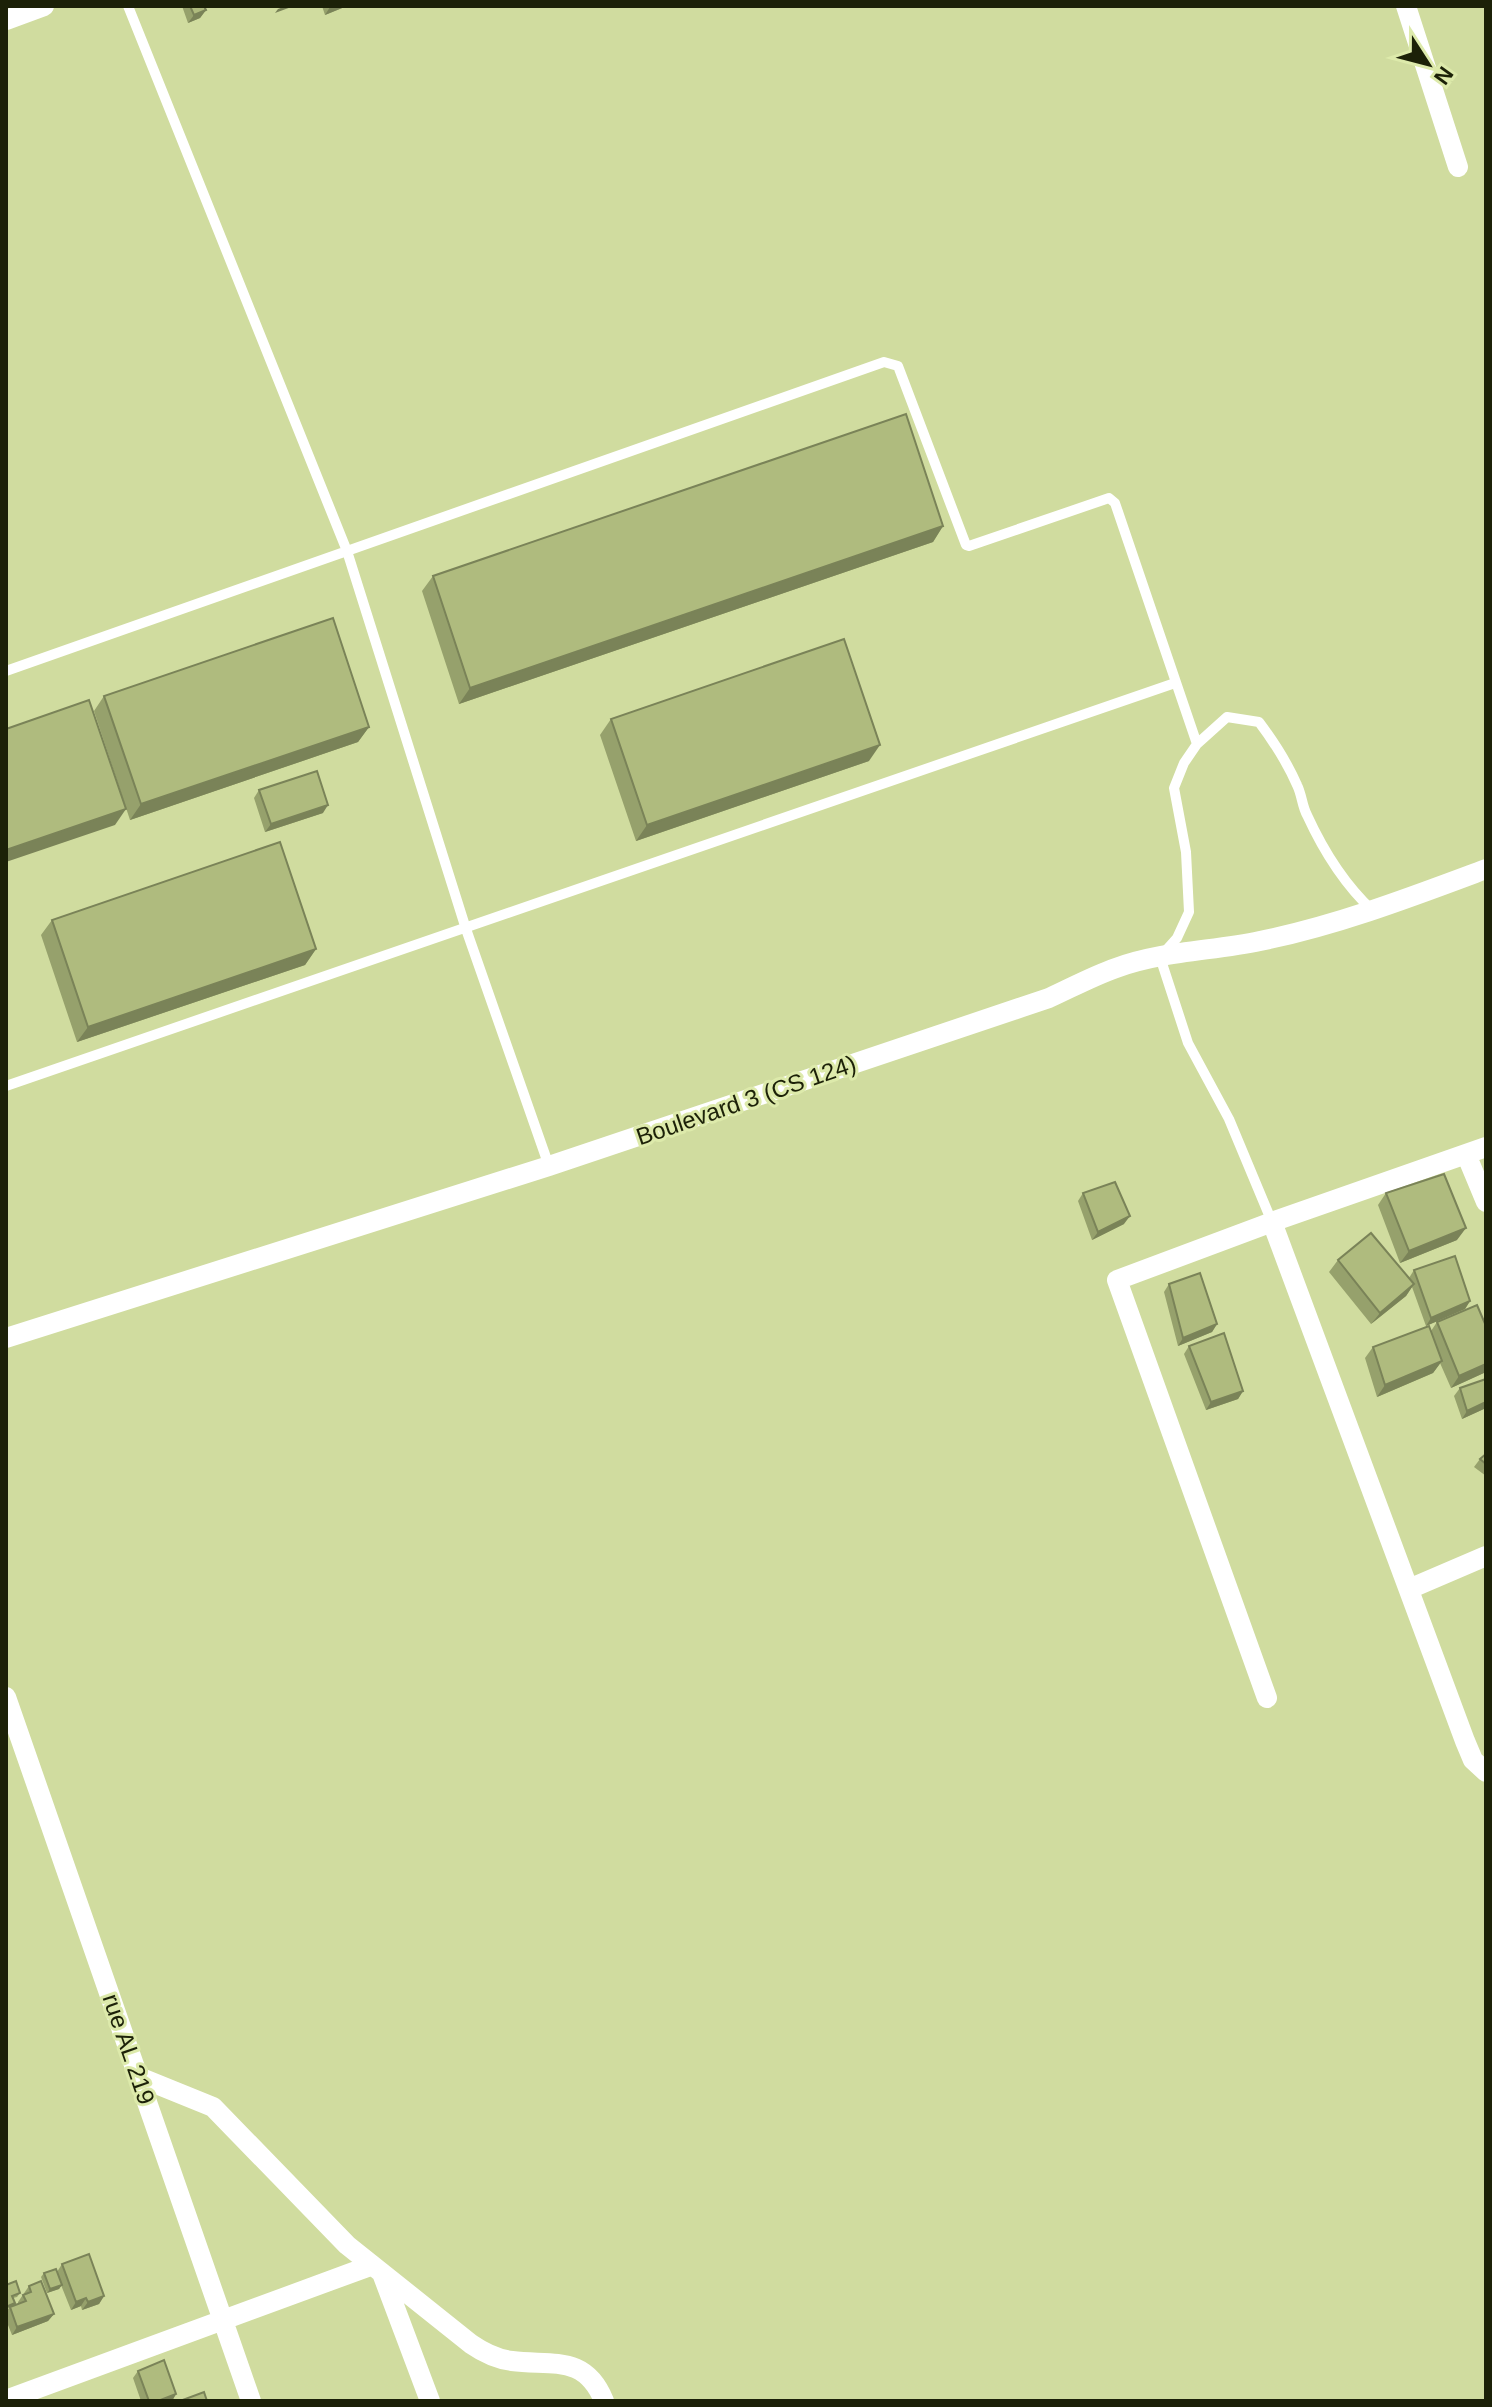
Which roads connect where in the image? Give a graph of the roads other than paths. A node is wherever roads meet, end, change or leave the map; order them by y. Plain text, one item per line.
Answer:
1 (44, 6) edge
2 (128, 6) edge
3 (1406, 6) edge
4 (6, 20) edge
5 (1458, 167) dead end
6 (347, 551) junction
7 (6, 671) edge
8 (1175, 683) junction
9 (1197, 744) junction
10 (1486, 869) edge
11 (1373, 911) junction
12 (466, 929) junction
13 (1160, 957) junction
14 (6, 1086) edge
15 (1486, 1147) edge
16 (1466, 1154) junction
17 (549, 1166) junction
18 (1486, 1202) edge
19 (1272, 1222) junction
20 (6, 1338) edge
21 (1486, 1556) edge
22 (1409, 1589) junction
23 (6, 1697) edge
24 (1267, 1698) dead end
25 (1486, 1772) edge
26 (139, 2077) junction
27 (376, 2271) junction
28 (223, 2319) junction
29 (30, 2396) edge
30 (6, 2400) edge
31 (251, 2401) edge
32 (430, 2401) edge
33 (604, 2401) edge

1 - 4 street
2 - 6 lane
3 - 5 street
6 - 7 lane
6 - 8 lane
6 - 12 lane
8 - 9 lane
8 - 12 lane
9 - 11 lane
9 - 13 lane
10 - 11 street, Boulevard 3 (CS 124)
11 - 13 street, Boulevard 3 (CS 124)
12 - 14 lane
12 - 17 lane
13 - 17 street, Boulevard 3 (CS 124)
13 - 19 lane
15 - 16 street
16 - 18 street
16 - 19 street
17 - 20 street, Boulevard 3 (CS 124)
19 - 22 street
19 - 24 street
21 - 22 street
22 - 25 street
23 - 26 street, rue AL 219
26 - 27 street
26 - 28 street, rue AL 219
27 - 28 street
27 - 32 street
27 - 33 street
28 - 29 street
28 - 31 street, rue AL 219
29 - 30 street

